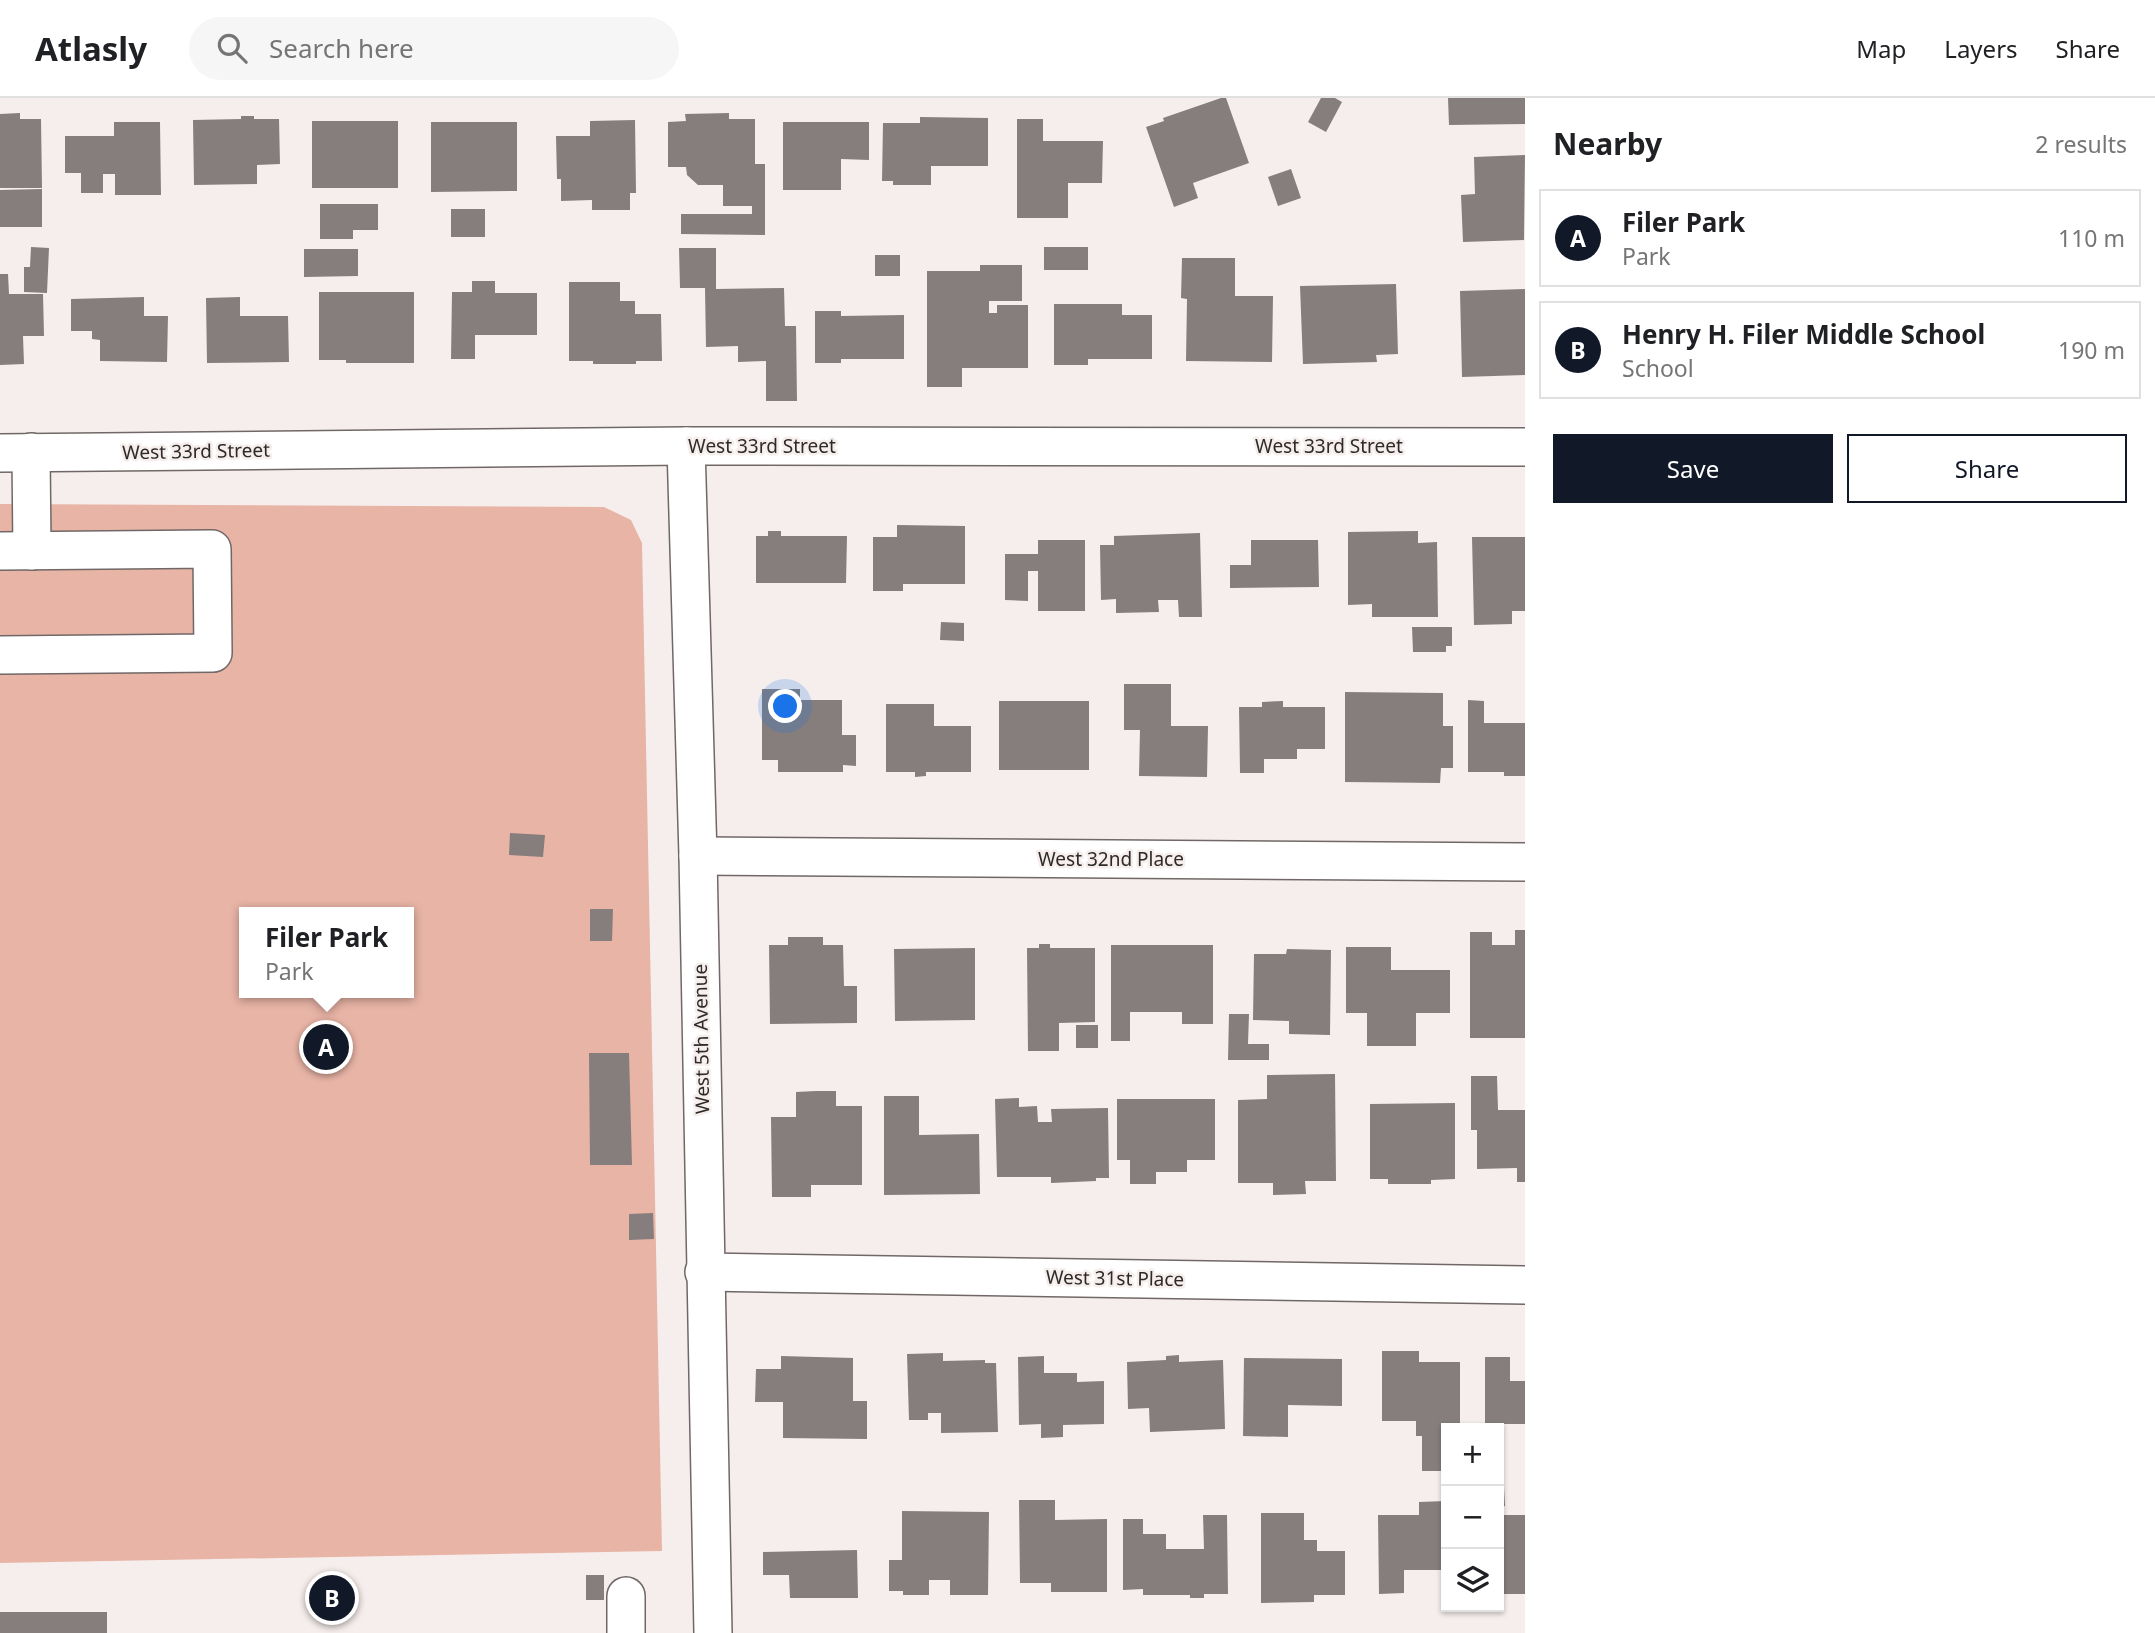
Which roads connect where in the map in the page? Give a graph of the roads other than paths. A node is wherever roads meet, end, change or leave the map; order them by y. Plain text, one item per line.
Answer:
1 (686, 446) junction
2 (1525, 447) edge
3 (15, 453) edge
4 (16, 551) edge
5 (0, 654) edge
6 (698, 856) junction
7 (1525, 862) edge
8 (704, 1272) junction
9 (1525, 1285) edge
10 (626, 1596) dead end
11 (626, 1633) edge
12 (713, 1633) edge

1 - 2 street, West 33rd Street
1 - 3 street, West 33rd Street
1 - 6 street, West 5th Avenue
3 - 4 street
4 - 5 street
6 - 7 street, West 32nd Place
6 - 8 street, West 5th Avenue
8 - 9 street, West 31st Place
8 - 12 street, West 5th Avenue
10 - 11 street

